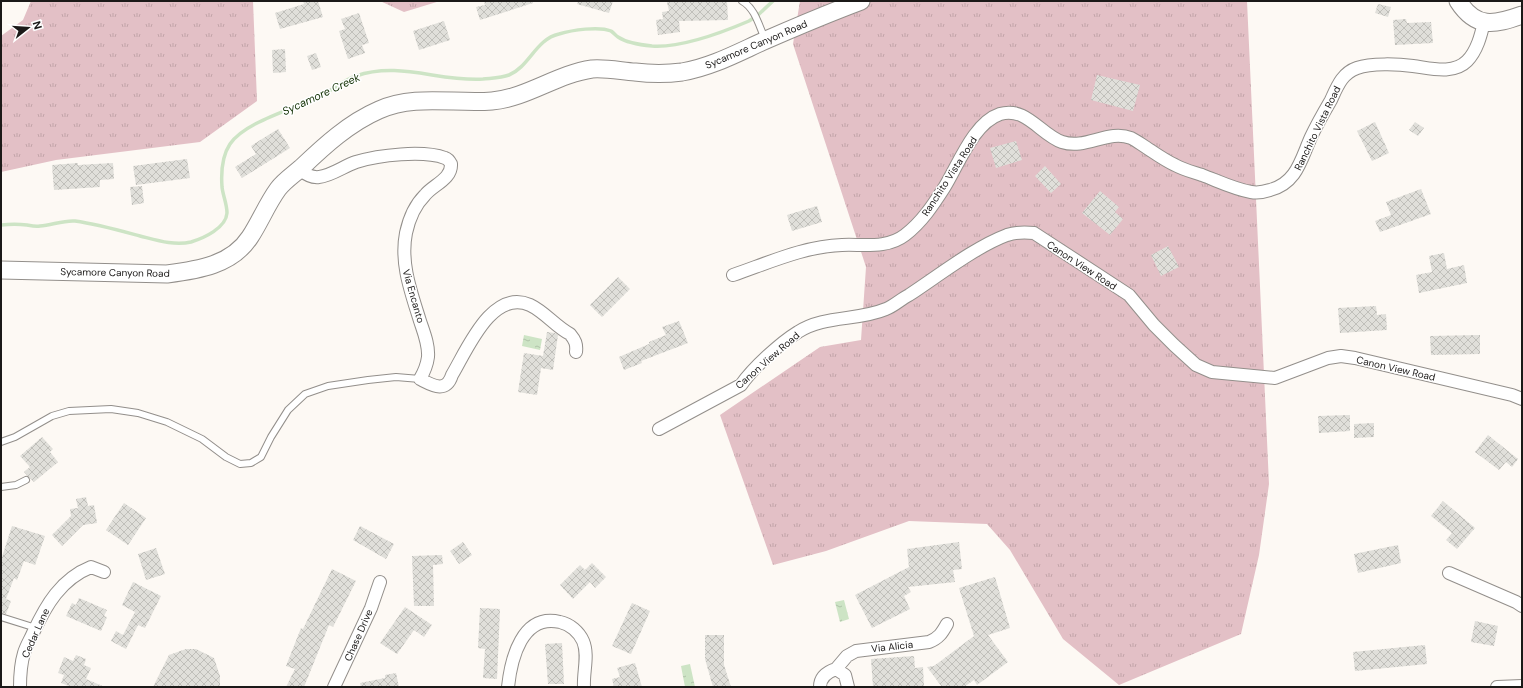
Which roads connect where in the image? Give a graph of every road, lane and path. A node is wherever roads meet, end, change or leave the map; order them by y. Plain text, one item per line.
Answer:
1 (742, 1) edge
2 (861, 1) edge
3 (1458, 1) edge
4 (1522, 15) edge
5 (1484, 22) junction
6 (764, 36) junction
7 (299, 169) junction
8 (1, 270) edge
9 (733, 275) dead end
10 (576, 352) dead end
11 (420, 380) junction
12 (1522, 399) edge
13 (659, 429) dead end
14 (1, 442) edge
15 (26, 480) dead end
16 (1, 487) edge
17 (104, 572) dead end
18 (1449, 573) dead end
19 (380, 582) dead end
20 (1522, 606) edge
21 (1, 617) edge
22 (947, 624) dead end
23 (36, 628) junction
24 (836, 669) junction
25 (1522, 686) edge
26 (20, 687) edge
27 (334, 687) edge
28 (508, 687) edge
29 (584, 687) edge
30 (820, 687) edge
31 (848, 687) edge
32 (1497, 687) edge

1 - 6 lane
2 - 6 main road, Sycamore Canyon Road
3 - 5 main road
4 - 5 main road
5 - 9 street, Ranchito Vista Road
6 - 7 main road, Sycamore Canyon Road
7 - 8 main road, Sycamore Canyon Road
7 - 11 street, Via Encanto
10 - 11 street
11 - 14 lane
12 - 13 street, Canon View Road
15 - 16 lane
17 - 23 street, Cedar Lane
18 - 20 street
19 - 27 street, Chase Drive
21 - 23 lane
22 - 24 street, Via Alicia
23 - 26 street, Cedar Lane
24 - 30 street, Via Alicia
24 - 31 street
25 - 32 street
28 - 29 street

